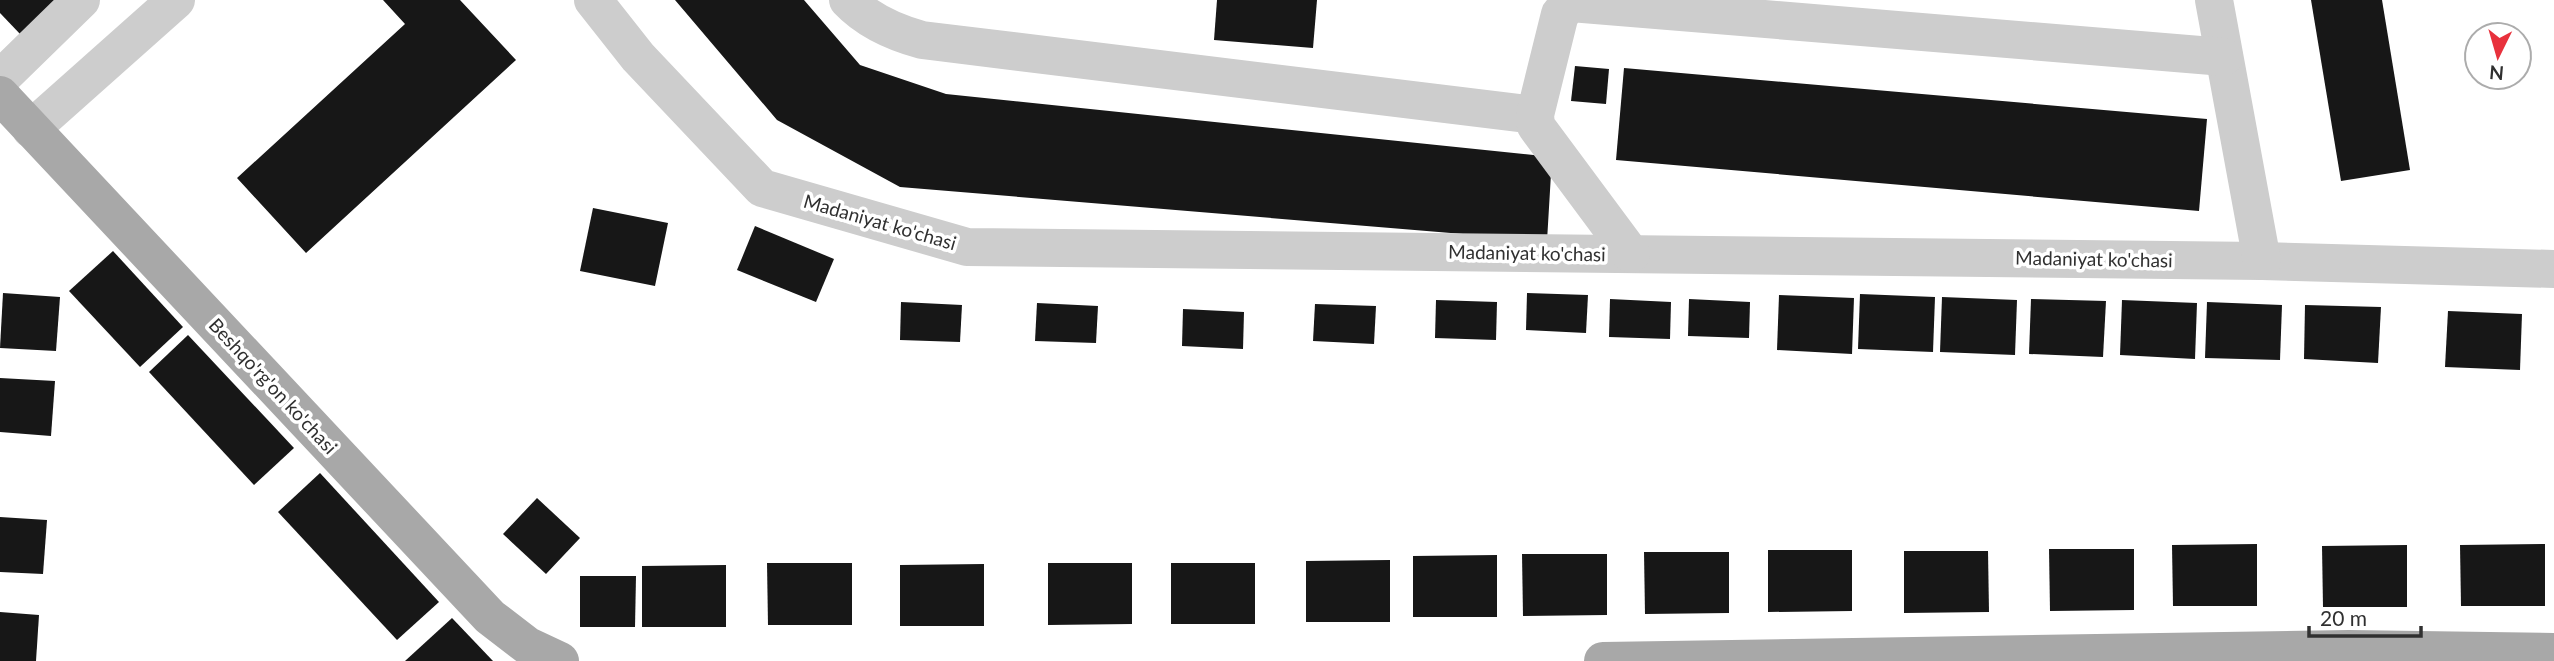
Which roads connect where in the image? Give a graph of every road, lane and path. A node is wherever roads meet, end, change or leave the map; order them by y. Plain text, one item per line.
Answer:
1 (80, 0) edge
2 (176, 0) edge
3 (593, 0) edge
4 (2214, 0) edge
5 (856, 3) edge
6 (2224, 57) junction
7 (0, 79) edge
8 (0, 95) edge
9 (1535, 115) junction
10 (32, 129) junction
11 (1632, 254) junction
12 (2262, 261) junction
13 (2554, 269) edge
14 (2554, 652) edge
15 (2349, 655) edge
16 (560, 661) edge
17 (1603, 661) edge

1 - 7 street
2 - 10 street
3 - 11 street, Madaniyat ko'chasi
4 - 6 street
5 - 9 street
6 - 9 street
6 - 12 street
8 - 10 main road, Beshqo'rg'on ko'chasi
9 - 11 street
10 - 16 main road, Beshqo'rg'on ko'chasi
11 - 12 street, Madaniyat ko'chasi
12 - 13 street, Madaniyat ko'chasi
14 - 15 main road
15 - 17 main road

